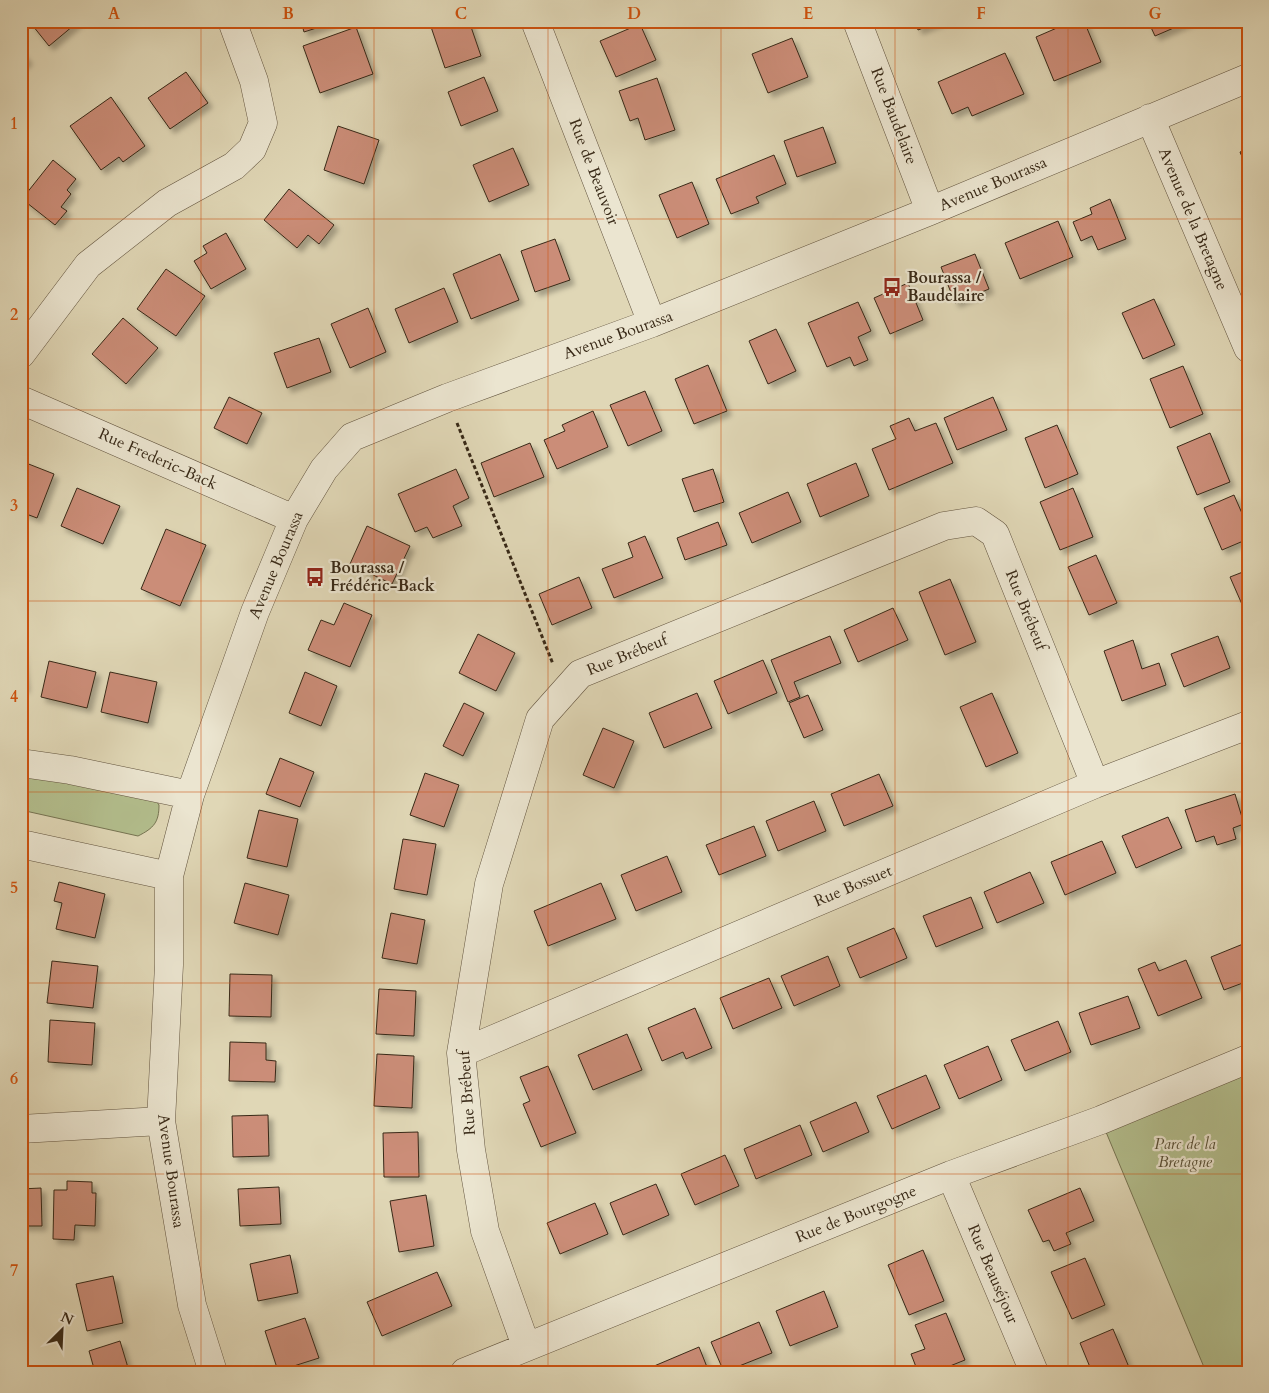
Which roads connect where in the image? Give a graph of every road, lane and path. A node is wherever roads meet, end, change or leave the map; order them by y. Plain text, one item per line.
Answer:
1 (232, 21) edge
2 (535, 21) edge
3 (857, 21) edge
4 (1248, 78) edge
5 (1150, 118) junction
6 (930, 211) junction
7 (652, 323) junction
8 (1248, 348) edge
9 (21, 354) edge
10 (447, 398) junction
11 (21, 400) edge
12 (294, 519) junction
13 (564, 692) junction
14 (1248, 725) edge
15 (21, 763) edge
16 (1095, 784) junction
17 (190, 795) junction
18 (21, 844) edge
19 (169, 876) junction
20 (461, 1053) junction
21 (1248, 1059) edge
22 (161, 1121) junction
23 (21, 1129) edge
24 (951, 1175) junction
25 (526, 1346) junction
26 (213, 1372) edge
27 (465, 1372) edge
28 (1034, 1372) edge

1 - 9 street
2 - 7 street, Rue de Beauvoir
3 - 6 street, Rue Baudelaire
4 - 5 street, Avenue Bourassa
5 - 6 street, Avenue Bourassa
5 - 8 street, Avenue de la Bretagne
6 - 7 street, Avenue Bourassa
7 - 10 street, Avenue Bourassa
10 - 12 street, Avenue Bourassa
10 - 13 path
11 - 12 street, Rue Frederic-Back
12 - 17 street, Avenue Bourassa
13 - 16 street, Rue Brébeuf
13 - 20 street, Rue Brébeuf
14 - 16 street, Rue Bossuet
15 - 17 street
16 - 20 street, Rue Bossuet
17 - 19 street, Avenue Bourassa
18 - 19 street
19 - 22 street, Avenue Bourassa
20 - 25 street, Rue Brébeuf
21 - 24 street, Rue de Bourgogne
22 - 23 street
22 - 26 street, Avenue Bourassa
24 - 25 street, Rue de Bourgogne
24 - 28 street, Rue Beauséjour
25 - 27 street, Rue de Bourgogne

